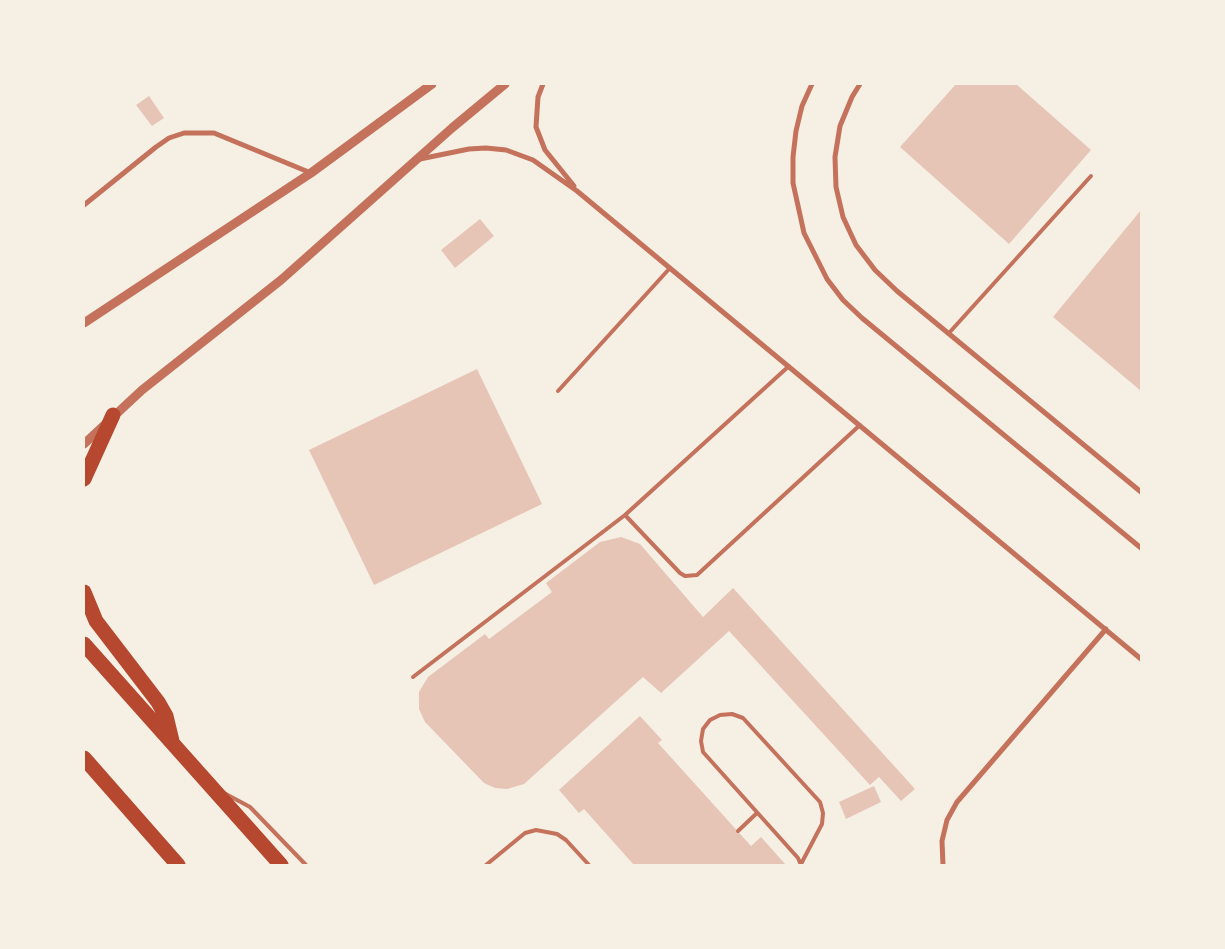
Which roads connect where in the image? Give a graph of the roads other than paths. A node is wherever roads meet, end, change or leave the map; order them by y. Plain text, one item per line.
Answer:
1 (432, 84) edge
2 (505, 84) edge
3 (543, 84) edge
4 (812, 84) edge
5 (860, 84) edge
6 (417, 160) junction
7 (311, 174) junction
8 (1091, 176) dead end
9 (577, 191) junction
10 (84, 206) edge
11 (670, 268) junction
12 (84, 324) edge
13 (949, 333) junction
14 (789, 366) junction
15 (558, 391) dead end
16 (113, 415) junction
17 (860, 425) junction
18 (84, 444) edge
19 (84, 479) edge
20 (1141, 492) edge
21 (625, 515) junction
22 (1141, 548) edge
23 (84, 592) edge
24 (1106, 629) junction
25 (84, 644) edge
26 (1141, 658) edge
27 (413, 677) dead end
28 (174, 745) junction
29 (84, 758) edge
30 (215, 791) junction
31 (757, 813) junction
32 (738, 831) dead end
33 (178, 865) edge
34 (281, 865) edge
35 (306, 865) edge
36 (486, 865) edge
37 (589, 865) edge
38 (801, 865) edge
39 (943, 865) edge

1 - 7 street
2 - 6 street
3 - 9 street
4 - 22 street
5 - 13 street
6 - 9 street
6 - 16 street
7 - 10 street
7 - 12 street
8 - 13 lane
9 - 11 street
11 - 14 street
11 - 15 lane
13 - 20 street
14 - 17 street
14 - 21 lane
16 - 18 street
16 - 19 highway
17 - 21 lane
17 - 24 street
21 - 27 lane
23 - 28 highway
24 - 26 street
24 - 39 street
25 - 28 highway
28 - 30 highway
29 - 33 highway
30 - 34 highway
30 - 35 lane
31 - 32 lane
31 - 38 lane
31 - 38 lane
36 - 37 lane

